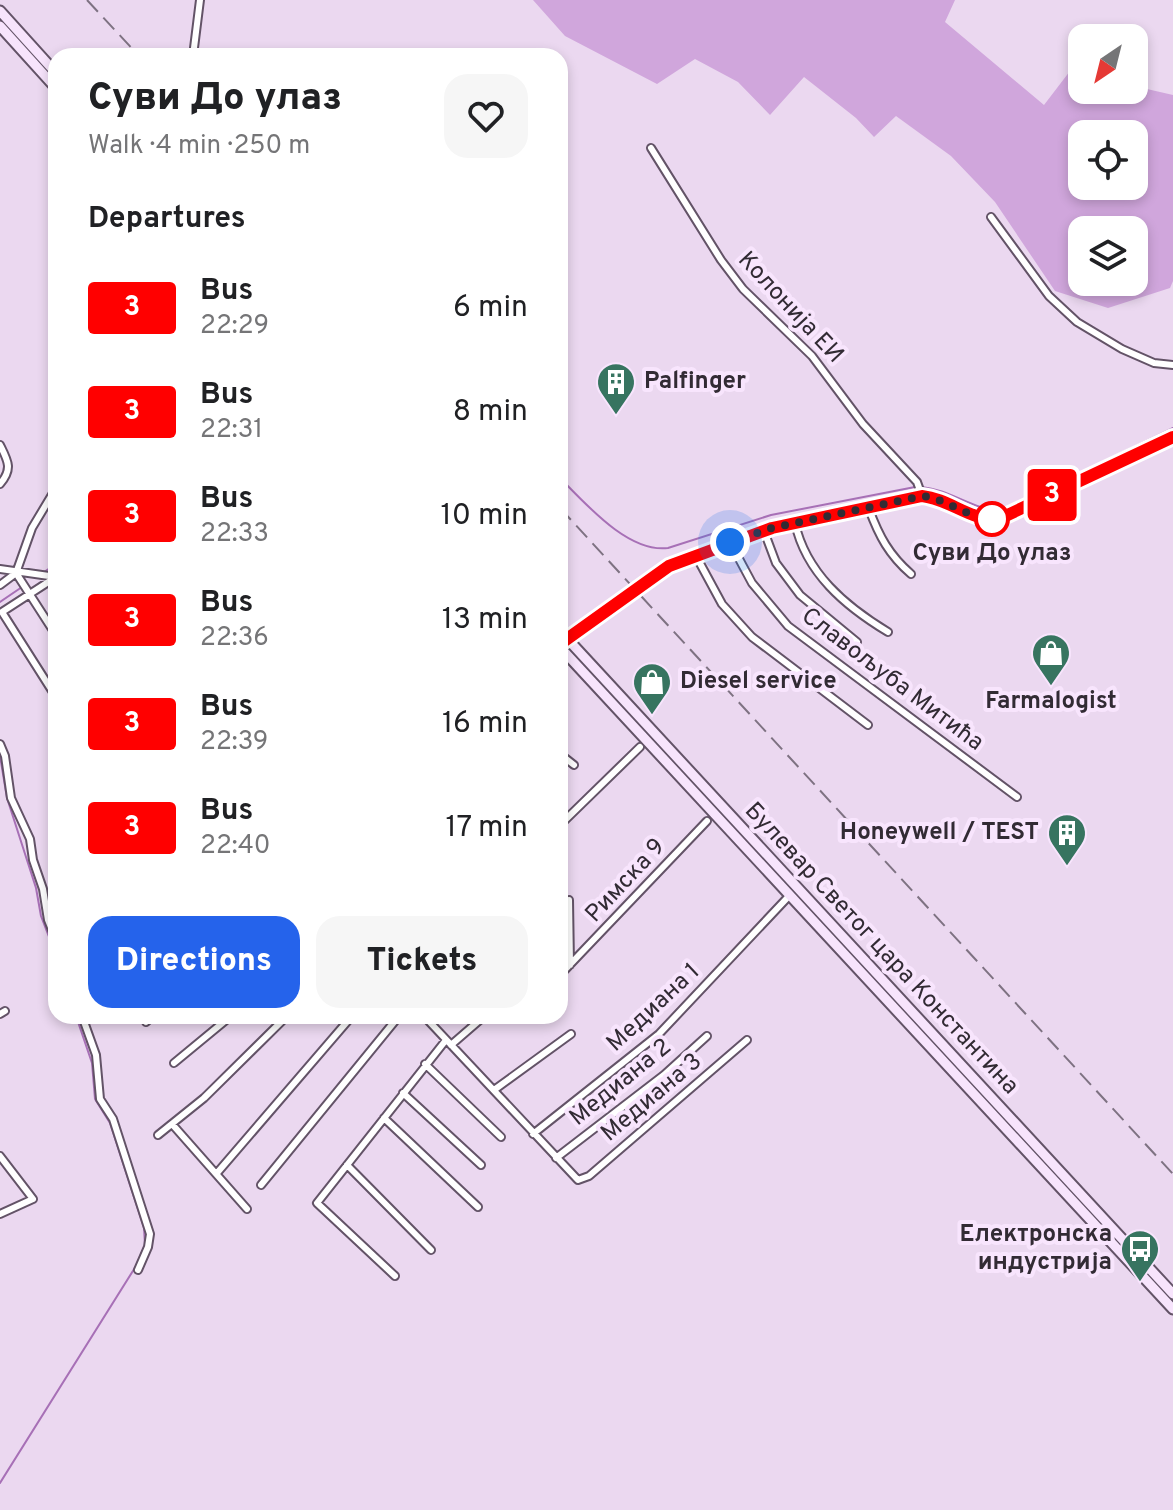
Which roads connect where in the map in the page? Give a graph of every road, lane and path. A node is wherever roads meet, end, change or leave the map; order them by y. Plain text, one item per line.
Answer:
1 (200, 0) edge
2 (0, 11) edge
3 (0, 26) edge
4 (194, 48) edge
5 (48, 64) edge
6 (48, 79) edge
7 (651, 148) dead end
8 (991, 217) dead end
9 (1173, 365) edge
10 (1173, 437) edge
11 (0, 445) edge
12 (0, 484) edge
13 (922, 493) junction
14 (48, 501) edge
15 (869, 509) junction
16 (795, 523) junction
17 (764, 531) junction
18 (730, 542) junction
19 (696, 556) junction
20 (0, 569) edge
21 (16, 573) junction
22 (911, 574) dead end
23 (48, 576) edge
24 (48, 580) edge
25 (0, 585) edge
26 (24, 589) junction
27 (1, 613) edge
28 (48, 624) edge
29 (888, 632) dead end
30 (568, 640) edge
31 (857, 642) dead end
32 (568, 649) edge
33 (568, 650) edge
34 (48, 685) edge
35 (868, 725) dead end
36 (0, 744) edge
37 (640, 747) dead end
38 (568, 760) edge
39 (574, 765) dead end
40 (1017, 797) dead end
41 (568, 817) edge
42 (707, 821) dead end
43 (789, 896) junction
44 (569, 900) dead end
45 (48, 920) edge
46 (570, 965) joint
47 (85, 1024) edge
48 (221, 1024) edge
49 (279, 1024) edge
50 (345, 1024) edge
51 (392, 1024) edge
52 (432, 1024) edge
53 (474, 1024) edge
54 (571, 1034) dead end
55 (707, 1036) dead end
56 (747, 1040) dead end
57 (449, 1042) junction
58 (174, 1063) dead end
59 (425, 1064) junction
60 (494, 1090) junction
61 (403, 1093) junction
62 (384, 1118) junction
63 (172, 1124) junction
64 (533, 1134) junction
65 (158, 1135) dead end
66 (501, 1137) dead end
67 (0, 1156) edge
68 (556, 1158) junction
69 (347, 1165) junction
70 (481, 1165) dead end
71 (217, 1173) junction
72 (261, 1185) dead end
73 (478, 1207) dead end
74 (247, 1209) dead end
75 (0, 1214) edge
76 (431, 1250) dead end
77 (138, 1270) dead end
78 (395, 1276) dead end
79 (1173, 1294) edge
80 (1173, 1309) edge

1 - 4 street
2 - 5 main road
3 - 6 main road
7 - 13 street, Колонија ЕИ
8 - 9 street
10 - 13 street
11 - 12 street
13 - 15 street
14 - 21 street
15 - 16 street
15 - 22 street
16 - 17 street
16 - 29 street
17 - 18 street
17 - 31 street
18 - 19 street
18 - 40 street, Славољуба Митића
19 - 30 street
19 - 35 street
20 - 21 street
21 - 23 street
21 - 25 street
21 - 26 street
24 - 26 street
26 - 27 street
26 - 28 street
27 - 34 street
32 - 79 main road, Булевар Светог цара Константина
33 - 43 main road, Булевар Светог цара Константина
36 - 45 street
37 - 41 street
38 - 39 street
42 - 46 street, Римска 9
43 - 64 street, Медиана 1
43 - 80 main road, Булевар Светог цара Константина
44 - 46 street, Римска 9
47 - 77 street
48 - 58 street
49 - 63 street
50 - 71 street
51 - 72 street
52 - 57 street
53 - 57 street
54 - 60 street
55 - 68 street, Медиана 2
56 - 68 street, Медиана 3
57 - 59 street
57 - 60 street
59 - 61 street
59 - 66 street
60 - 64 street
61 - 62 street
61 - 70 street
62 - 69 street
62 - 73 street
63 - 65 street
63 - 71 street
64 - 68 street
67 - 75 street
69 - 76 street
69 - 78 street
71 - 74 street

